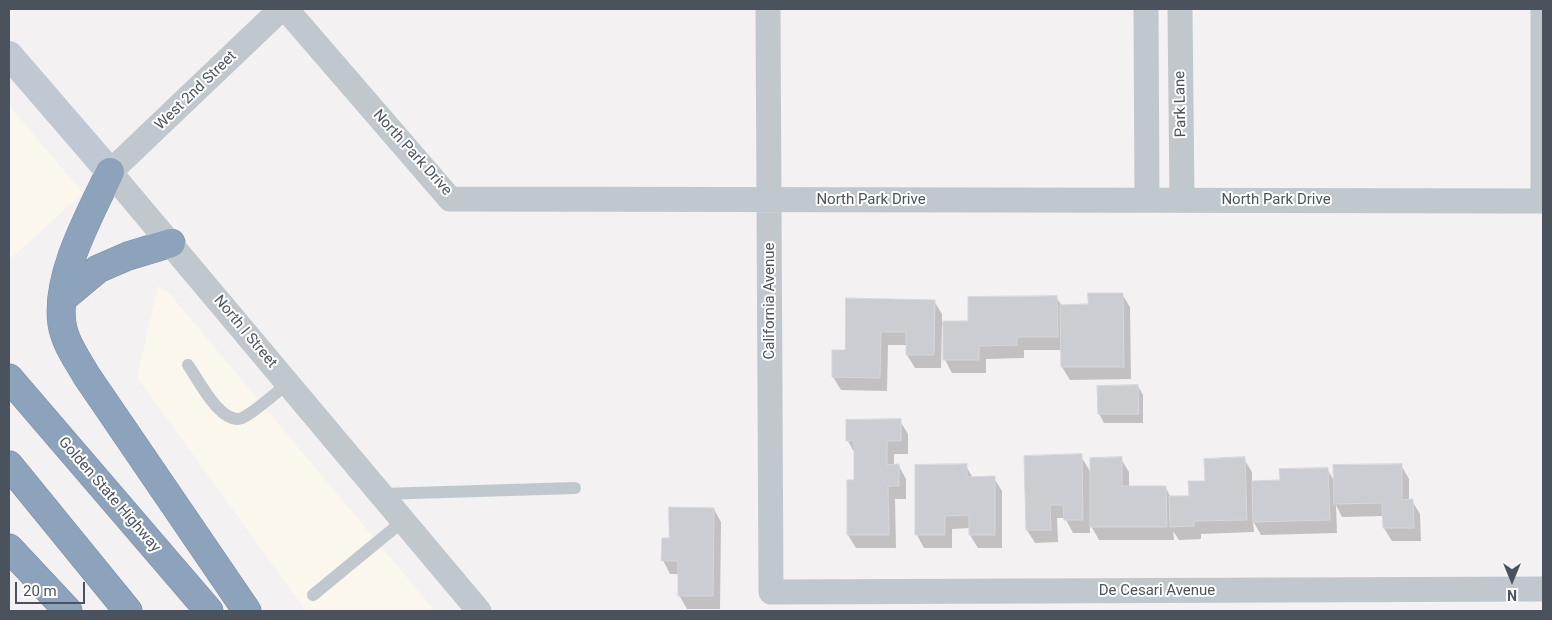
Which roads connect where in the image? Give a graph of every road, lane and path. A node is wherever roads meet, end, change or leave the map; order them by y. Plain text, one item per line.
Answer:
1 (281, 9) edge
2 (286, 9) edge
3 (768, 9) edge
4 (1146, 9) edge
5 (1180, 9) edge
6 (1543, 9) edge
7 (9, 55) edge
8 (110, 172) junction
9 (1146, 199) junction
10 (769, 200) junction
11 (1182, 200) junction
12 (1543, 201) edge
13 (171, 243) junction
14 (62, 299) junction
15 (188, 365) dead end
16 (9, 378) edge
17 (288, 383) junction
18 (9, 465) edge
19 (575, 488) dead end
20 (381, 494) junction
21 (403, 521) junction
22 (9, 548) edge
23 (1543, 589) edge
24 (771, 592) joint
25 (313, 595) dead end
26 (68, 611) edge
27 (128, 611) edge
28 (209, 611) edge
29 (247, 611) edge
30 (479, 611) edge

1 - 8 street, West 2nd Street
2 - 10 street, North Park Drive
3 - 10 street, California Avenue
4 - 9 street
5 - 11 street, Park Lane
6 - 12 street
7 - 8 main road, North I Street
8 - 13 street, North I Street
8 - 14 highway
9 - 10 street, North Park Drive
9 - 11 street, North Park Drive
10 - 24 street, California Avenue
11 - 12 street, North Park Drive
13 - 14 highway
13 - 17 street, North I Street
14 - 29 highway
15 - 17 lane
16 - 28 highway, Golden State Highway
17 - 20 street, North I Street
18 - 27 highway
19 - 20 lane
20 - 21 street, North I Street
21 - 25 lane
21 - 30 street, North I Street
22 - 26 highway
23 - 24 street, De Cesari Avenue

